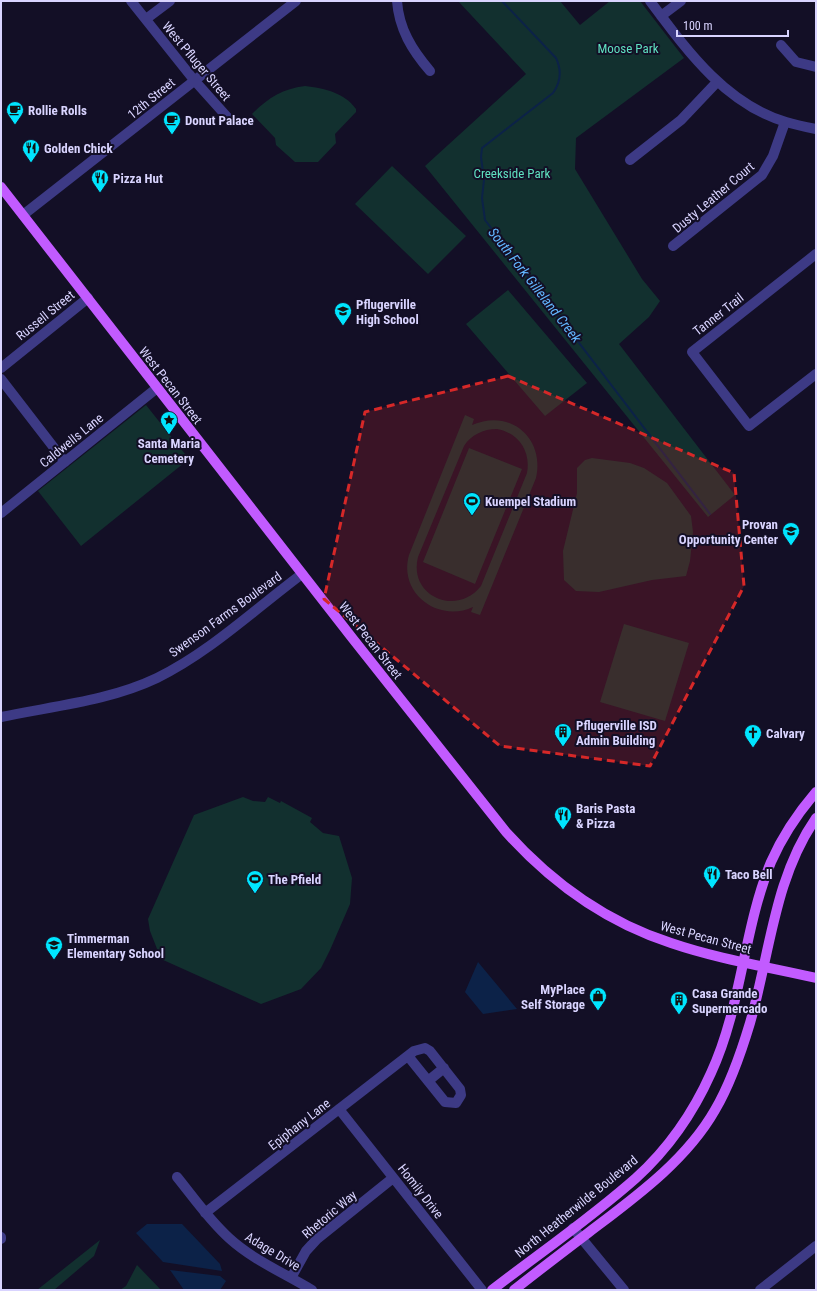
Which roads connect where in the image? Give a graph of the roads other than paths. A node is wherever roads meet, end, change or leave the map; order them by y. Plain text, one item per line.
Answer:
1 (131, 1) edge
2 (170, 1) edge
3 (296, 1) edge
4 (397, 1) edge
5 (650, 1) edge
6 (681, 1) edge
7 (661, 16) junction
8 (146, 19) junction
9 (781, 45) dead end
10 (816, 67) edge
11 (430, 71) dead end
12 (194, 80) junction
13 (717, 82) junction
14 (229, 119) dead end
15 (785, 122) junction
16 (816, 129) edge
17 (630, 160) dead end
18 (1, 187) edge
19 (23, 215) junction
20 (673, 246) dead end
21 (816, 254) edge
22 (88, 298) junction
23 (1, 368) edge
24 (816, 374) edge
25 (1, 379) edge
26 (157, 388) junction
27 (65, 462) junction
28 (1, 513) edge
29 (302, 574) junction
30 (1, 717) edge
31 (816, 792) edge
32 (816, 818) edge
33 (787, 832) junction
34 (802, 838) junction
35 (744, 962) junction
36 (764, 966) junction
37 (816, 978) edge
38 (408, 1056) junction
39 (444, 1068) junction
40 (428, 1081) junction
41 (339, 1109) junction
42 (681, 1126) junction
43 (695, 1138) junction
44 (177, 1177) dead end
45 (394, 1178) junction
46 (205, 1213) junction
47 (573, 1228) junction
48 (582, 1238) junction
49 (816, 1246) edge
50 (291, 1278) junction
51 (312, 1290) edge
52 (482, 1290) edge
53 (492, 1290) edge
54 (514, 1290) edge
55 (624, 1290) edge
56 (760, 1290) edge

1 - 8 street, West Pfluger Street
2 - 8 street
3 - 12 street, 12th Street
4 - 11 street
5 - 7 street
6 - 7 street
7 - 13 street
8 - 12 street, West Pfluger Street
9 - 10 street
12 - 14 street, West Pfluger Street
12 - 19 street, 12th Street
13 - 15 street
13 - 17 street
15 - 16 street
15 - 20 street, Dusty Leather Court
18 - 19 main road, West Pecan Street
19 - 22 main road, West Pecan Street
21 - 24 street, Tanner Trail
22 - 23 street, Russell Street
22 - 26 main road, West Pecan Street
25 - 27 street
26 - 27 street, Caldwells Lane
26 - 29 main road, West Pecan Street
27 - 28 street, Caldwells Lane
29 - 30 street, Swenson Farms Boulevard
29 - 35 main road, West Pecan Street
31 - 33 main road, North Heatherwilde Boulevard
32 - 34 main road, North Heatherwilde Boulevard
33 - 34 main road
33 - 35 main road, North Heatherwilde Boulevard
34 - 36 main road, North Heatherwilde Boulevard
35 - 36 main road, West Pecan Street
35 - 42 main road, North Heatherwilde Boulevard
36 - 37 main road, West Pecan Street
36 - 43 main road, North Heatherwilde Boulevard
38 - 39 street, Epiphany Lane
38 - 40 street
38 - 41 street, Epiphany Lane
39 - 40 street
39 - 40 street
41 - 45 street, Homily Drive
41 - 46 street, Epiphany Lane
42 - 43 main road
42 - 47 main road, North Heatherwilde Boulevard
43 - 48 main road, North Heatherwilde Boulevard
44 - 46 street, Adage Drive
45 - 50 street, Rhetoric Way
45 - 52 street, Homily Drive
46 - 50 street, Adage Drive
47 - 48 street
47 - 53 main road, North Heatherwilde Boulevard
48 - 54 main road, North Heatherwilde Boulevard
48 - 55 street
49 - 56 street
50 - 51 street, Adage Drive

